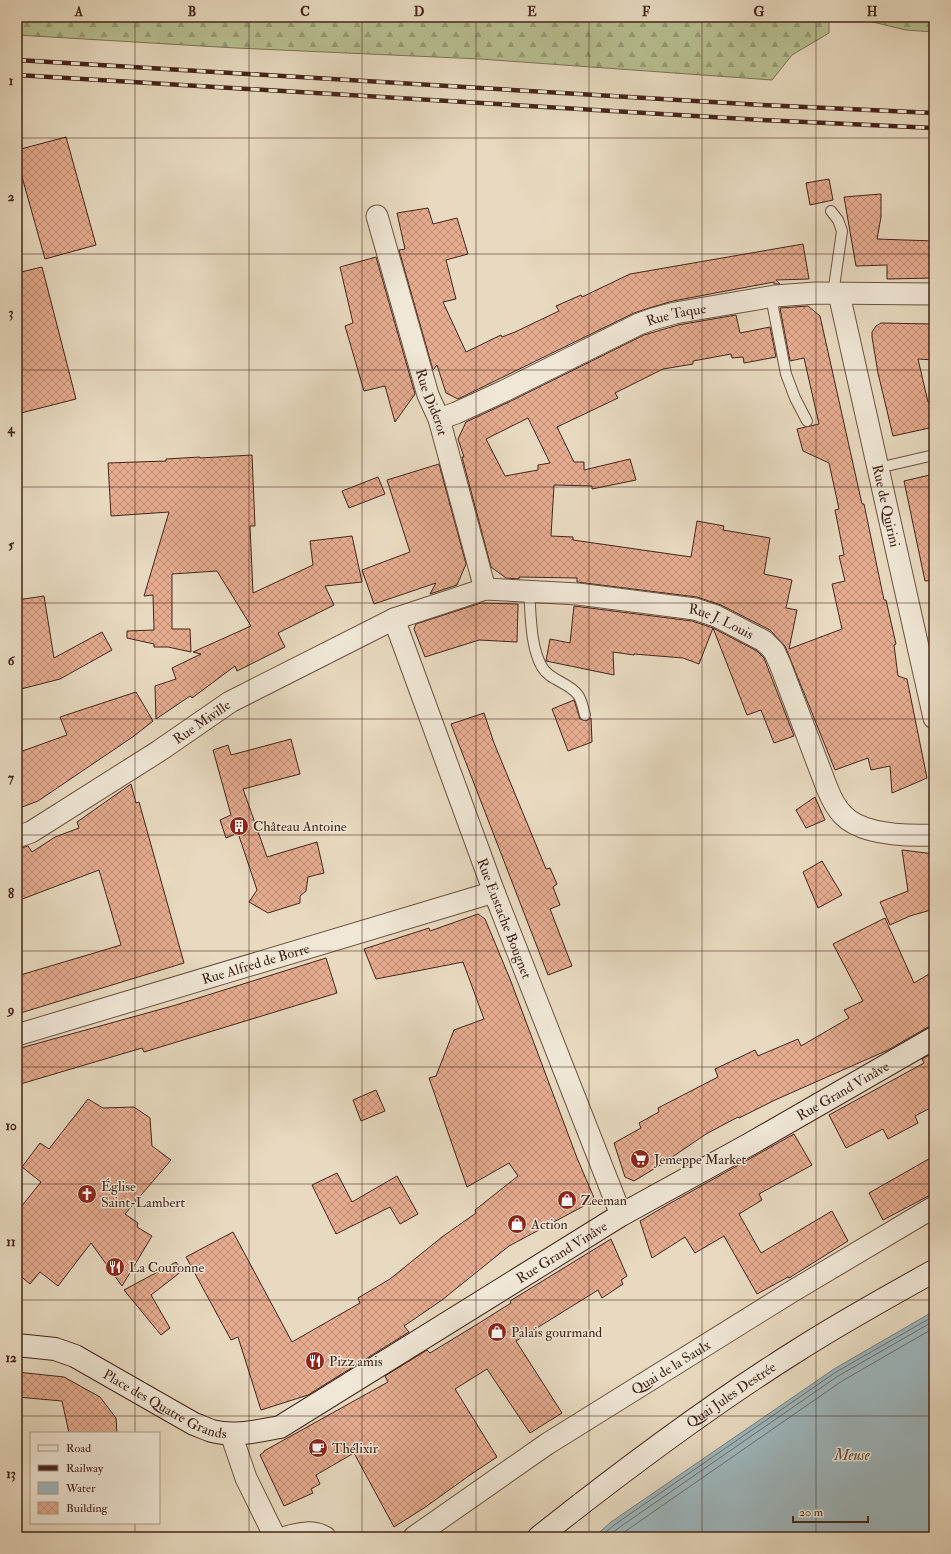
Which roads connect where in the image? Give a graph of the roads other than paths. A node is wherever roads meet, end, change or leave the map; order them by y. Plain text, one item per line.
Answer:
1 (831, 211) dead end
2 (377, 216) dead end
3 (836, 294) junction
4 (934, 294) edge
5 (771, 297) junction
6 (439, 419) junction
7 (807, 421) dead end
8 (934, 455) edge
9 (878, 468) junction
10 (484, 589) junction
11 (529, 591) junction
12 (394, 619) junction
13 (585, 715) dead end
14 (934, 718) edge
15 (934, 835) edge
16 (17, 837) edge
17 (494, 892) junction
18 (17, 1035) edge
19 (934, 1038) edge
20 (934, 1207) edge
21 (621, 1215) junction
22 (934, 1271) edge
23 (17, 1345) edge
24 (230, 1434) junction
25 (275, 1537) edge
26 (286, 1537) edge
27 (325, 1537) edge
28 (414, 1537) edge
29 (539, 1537) edge

1 - 3 lane
2 - 6 street, Rue Diderot
3 - 4 street, Rue Taque
3 - 5 street, Rue Taque
3 - 9 street, Rue de Quirini
5 - 6 street, Rue Taque
5 - 7 lane
6 - 10 street, Rue Diderot
8 - 9 lane
9 - 14 street, Rue de Quirini
10 - 11 street, Rue J. Louis
10 - 12 street, Rue J. Louis
11 - 13 lane
11 - 15 street, Rue J. Louis
12 - 16 street, Rue Miville
12 - 17 street, Rue Eustache Bougnet
17 - 18 street, Rue Alfred de Borre
17 - 21 street, Rue Eustache Bougnet
19 - 21 street, Rue Grand Vinâve
20 - 28 street, Quai de la Saulx
21 - 24 street, Rue Grand Vinâve
22 - 29 street, Quai Jules Destrée
23 - 24 street, Place des Quatre Grands
24 - 25 street, Place des Quatre Grands
26 - 27 street

